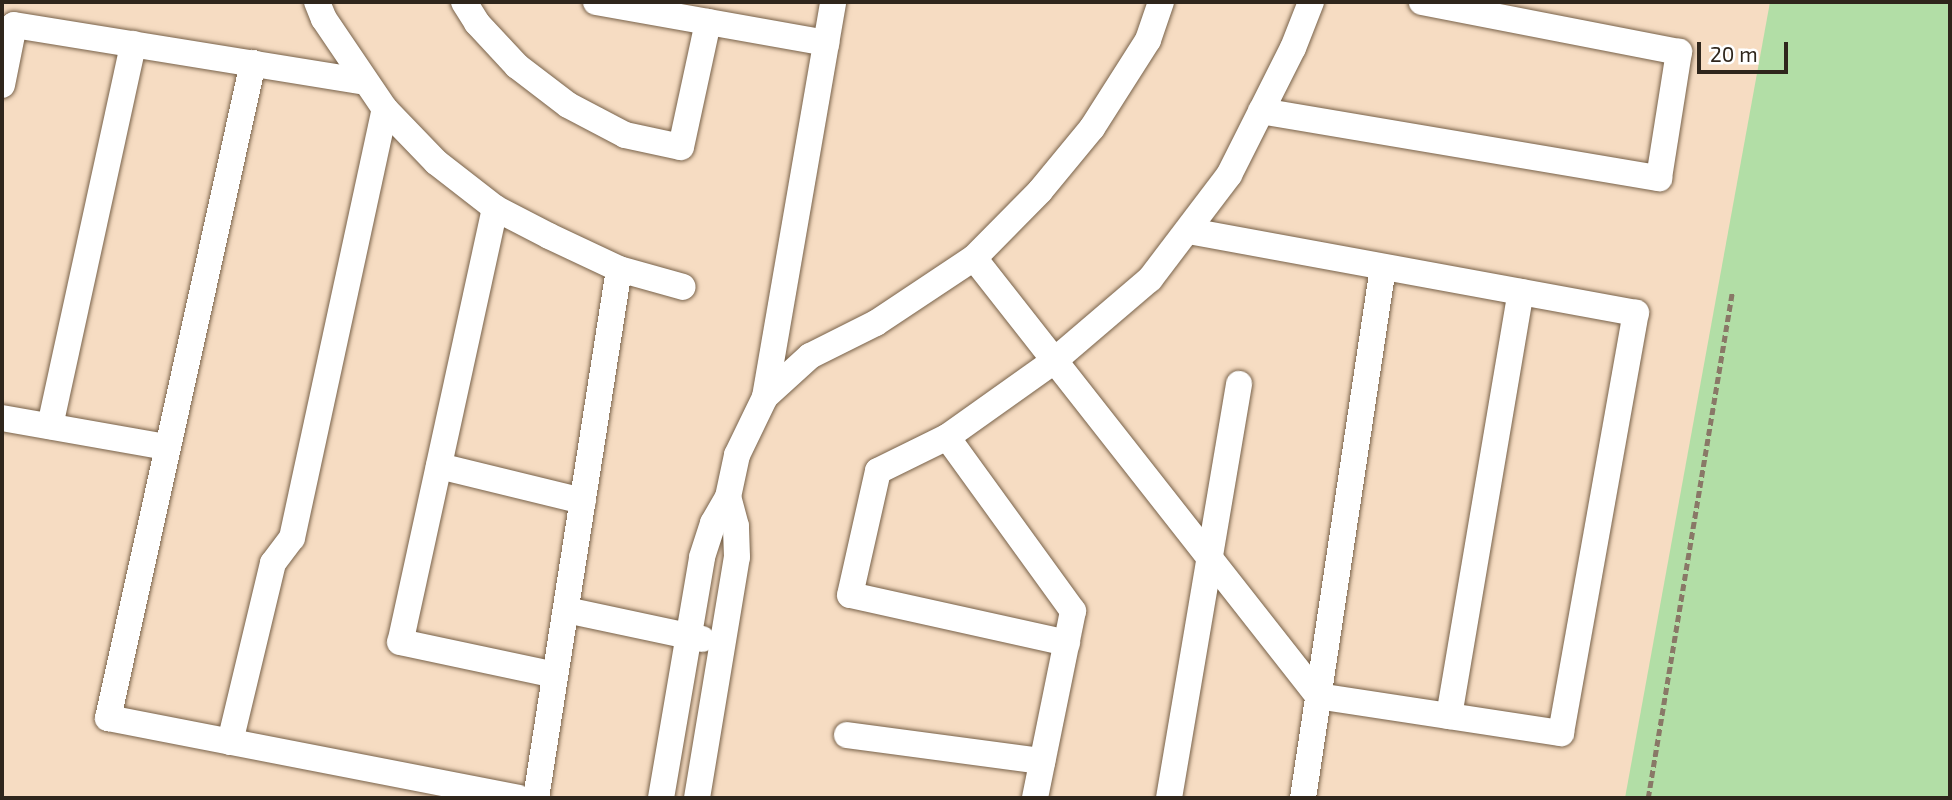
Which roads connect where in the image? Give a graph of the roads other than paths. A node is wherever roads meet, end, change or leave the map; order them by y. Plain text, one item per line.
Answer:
1 (317, 2) edge
2 (464, 2) edge
3 (596, 2) edge
4 (832, 2) edge
5 (1161, 2) edge
6 (1311, 2) edge
7 (1422, 2) edge
8 (708, 22) junction
9 (826, 43) junction
10 (133, 44) junction
11 (253, 64) junction
12 (365, 82) junction
13 (2, 85) edge
14 (385, 109) junction
15 (1261, 111) junction
16 (495, 208) junction
17 (1190, 231) junction
18 (974, 258) junction
19 (1383, 267) junction
20 (620, 269) junction
21 (683, 287) dead end
22 (1521, 292) junction
23 (1054, 361) junction
24 (1239, 384) dead end
25 (765, 397) junction
26 (2, 418) edge
27 (50, 426) junction
28 (947, 437) junction
29 (167, 447) junction
30 (439, 466) junction
31 (728, 497) junction
32 (583, 501) junction
33 (1210, 559) junction
34 (566, 610) junction
35 (687, 636) junction
36 (1067, 643) junction
37 (724, 644) junction
38 (555, 675) junction
39 (1318, 696) junction
40 (1448, 716) junction
41 (846, 735) dead end
42 (230, 742) junction
43 (1042, 761) junction
44 (518, 798) edge
45 (536, 798) edge
46 (661, 798) edge
47 (697, 798) edge
48 (1035, 798) edge
49 (1169, 798) edge
50 (1303, 798) edge

1 - 12 street
2 - 8 street
3 - 8 street
4 - 9 street
5 - 18 street
6 - 15 street
7 - 15 street
8 - 9 street
9 - 25 street
10 - 11 street
10 - 13 street
10 - 27 street
11 - 12 street
11 - 29 street
12 - 14 street
14 - 16 street
14 - 42 street
15 - 17 street
16 - 20 street
16 - 30 street
17 - 19 street
17 - 23 street
18 - 23 street
18 - 25 street
19 - 22 street
19 - 39 street
20 - 21 street
20 - 32 street
22 - 40 street
22 - 40 street
23 - 28 street
23 - 33 street
24 - 33 street
25 - 31 street
26 - 27 street
27 - 29 street
28 - 36 street
28 - 36 street
29 - 42 street
30 - 32 street
30 - 38 street
31 - 35 street
31 - 37 street
32 - 34 street
33 - 39 street
33 - 49 street
34 - 35 street
34 - 38 street
35 - 37 street
35 - 46 street
36 - 43 street
37 - 47 street
38 - 45 street
39 - 40 street
39 - 50 street
41 - 43 street
42 - 44 street
43 - 48 street

